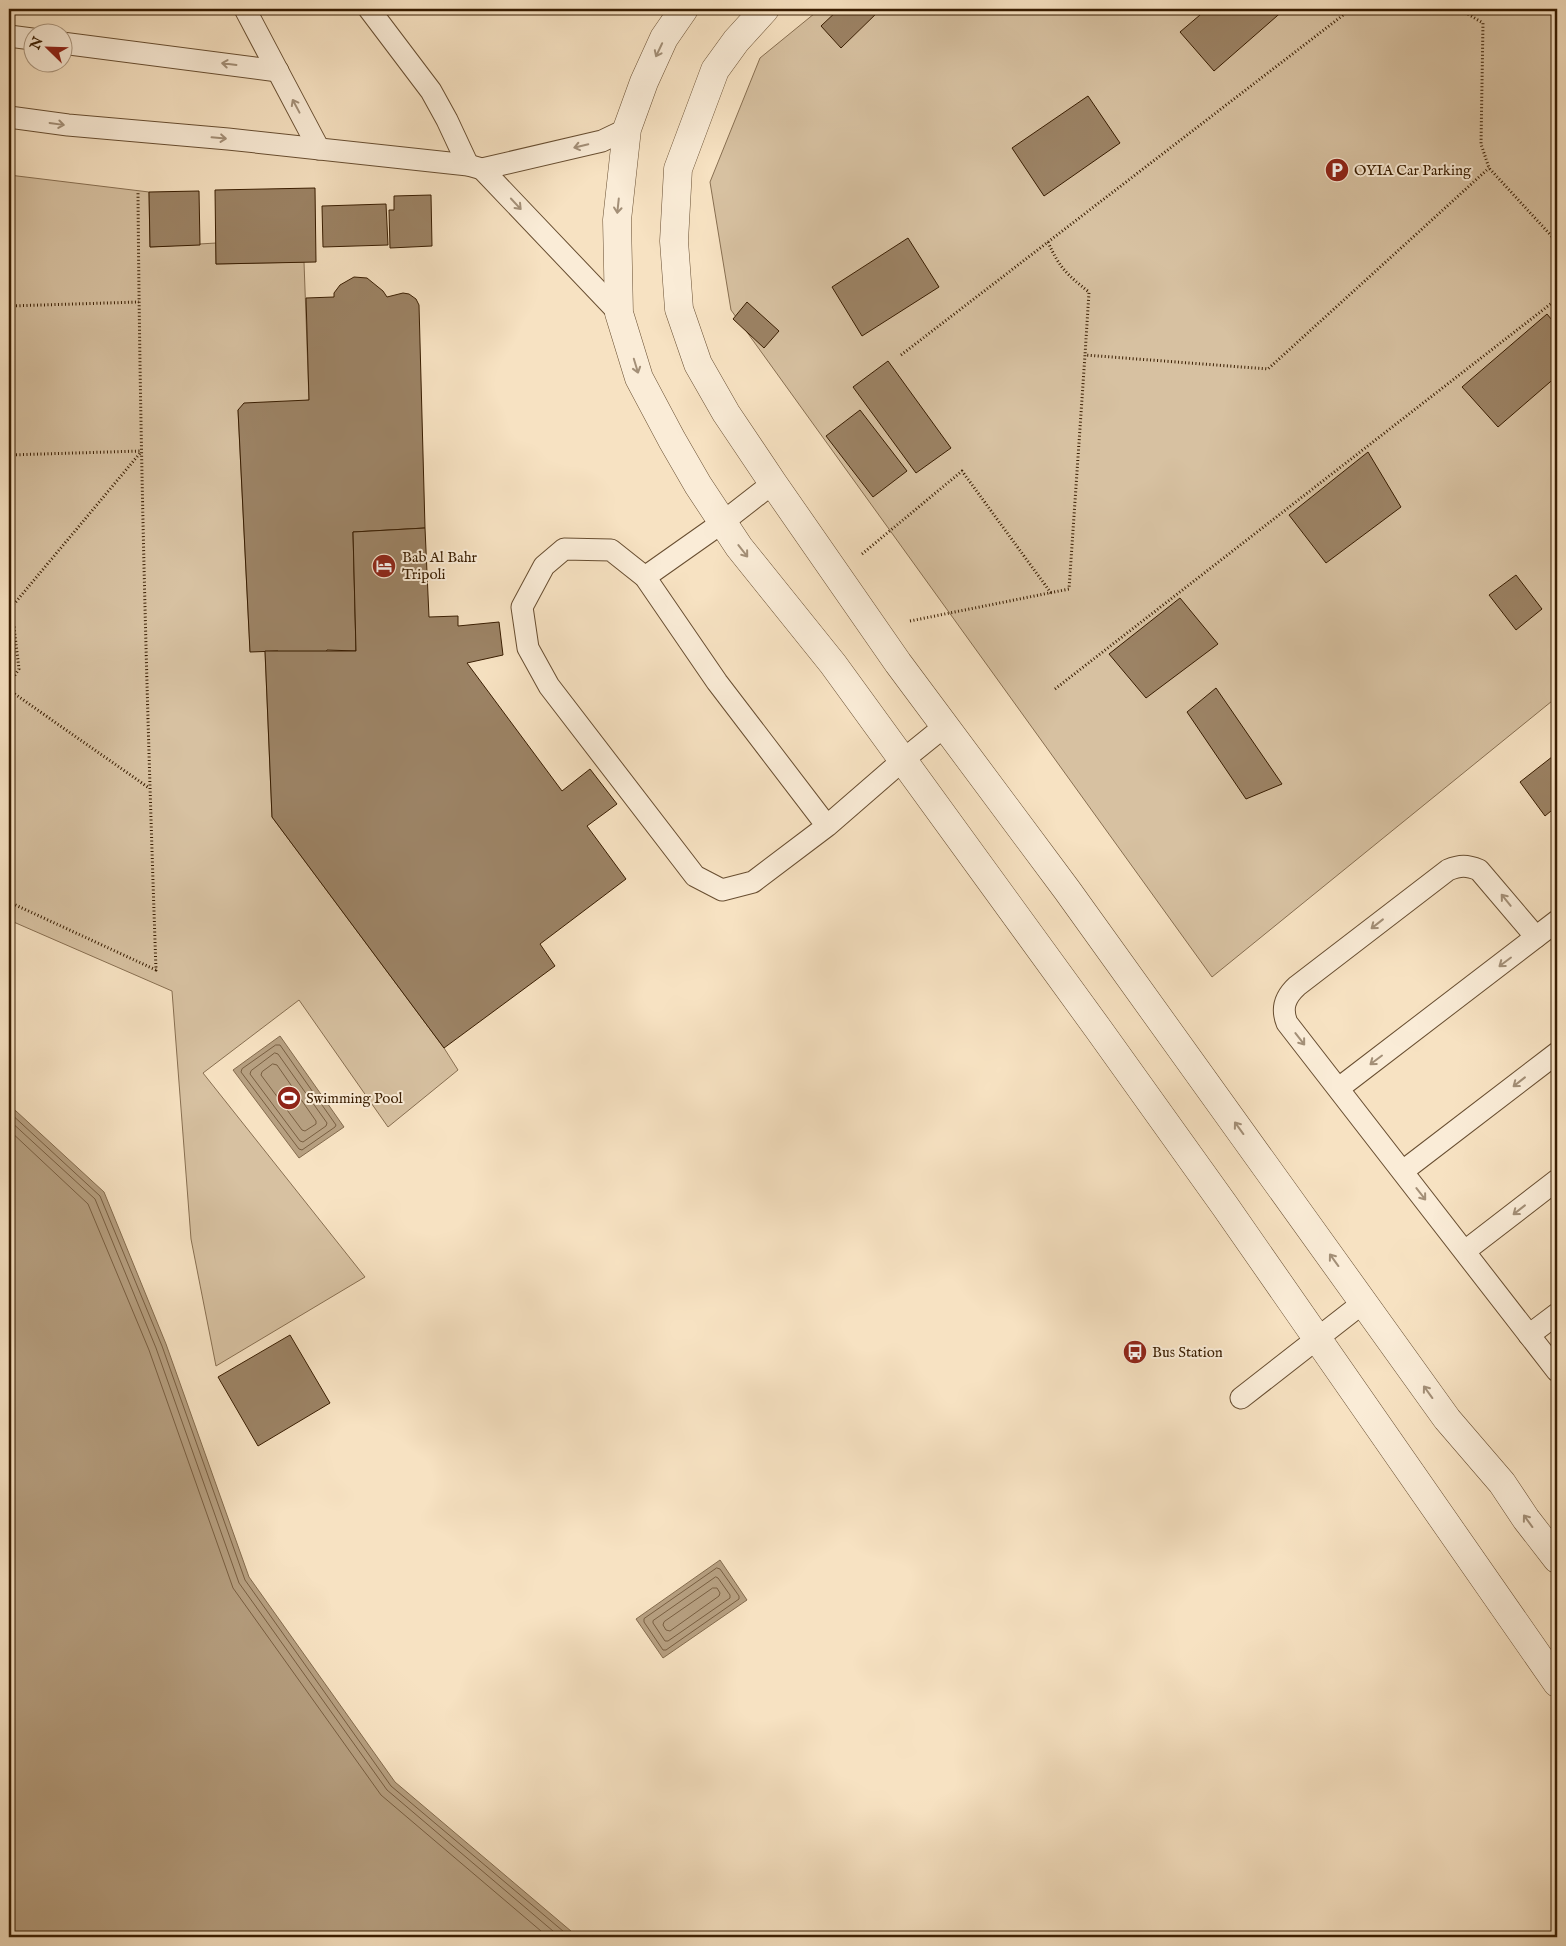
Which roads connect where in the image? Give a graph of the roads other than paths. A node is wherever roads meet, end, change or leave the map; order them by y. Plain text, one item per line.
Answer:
1 (245, 9) edge
2 (369, 9) edge
3 (684, 9) edge
4 (765, 9) edge
5 (9, 36) edge
6 (22, 38) edge
7 (72, 44) edge
8 (278, 70) junction
9 (9, 117) edge
10 (627, 129) junction
11 (319, 149) junction
12 (475, 167) junction
13 (619, 313) junction
14 (773, 483) junction
15 (723, 522) junction
16 (644, 577) junction
17 (945, 726) junction
18 (903, 760) junction
19 (827, 826) junction
20 (1557, 921) edge
21 (1536, 937) junction
22 (1557, 1053) edge
23 (1339, 1088) junction
24 (1403, 1171) junction
25 (1557, 1180) edge
26 (1465, 1252) junction
27 (1364, 1302) junction
28 (1557, 1314) edge
29 (1530, 1335) junction
30 (1317, 1339) junction
31 (1557, 1371) edge
32 (1241, 1398) dead end
33 (1557, 1559) edge
34 (1557, 1683) edge

1 - 8 lane
2 - 12 lane
3 -> 10 street
4 - 14 street
5 - 6 lane
8 -> 7 lane
11 -> 8 lane
9 -> 11 lane
10 -> 12 lane
10 -> 13 street
11 - 12 lane
12 -> 13 lane
13 -> 15 street
14 - 15 lane
14 - 17 street
15 - 16 lane
15 -> 18 street
16 - 19 lane
16 - 19 lane
17 - 18 lane
27 -> 17 street
18 - 19 lane
18 - 30 street
20 - 21 lane
21 -> 23 lane
21 -> 23 lane
22 -> 24 lane
23 - 24 lane
24 -> 26 lane
25 -> 26 lane
26 - 29 lane
27 - 30 lane
33 -> 27 street
28 - 29 lane
29 - 31 lane
30 - 32 lane
30 - 34 street

